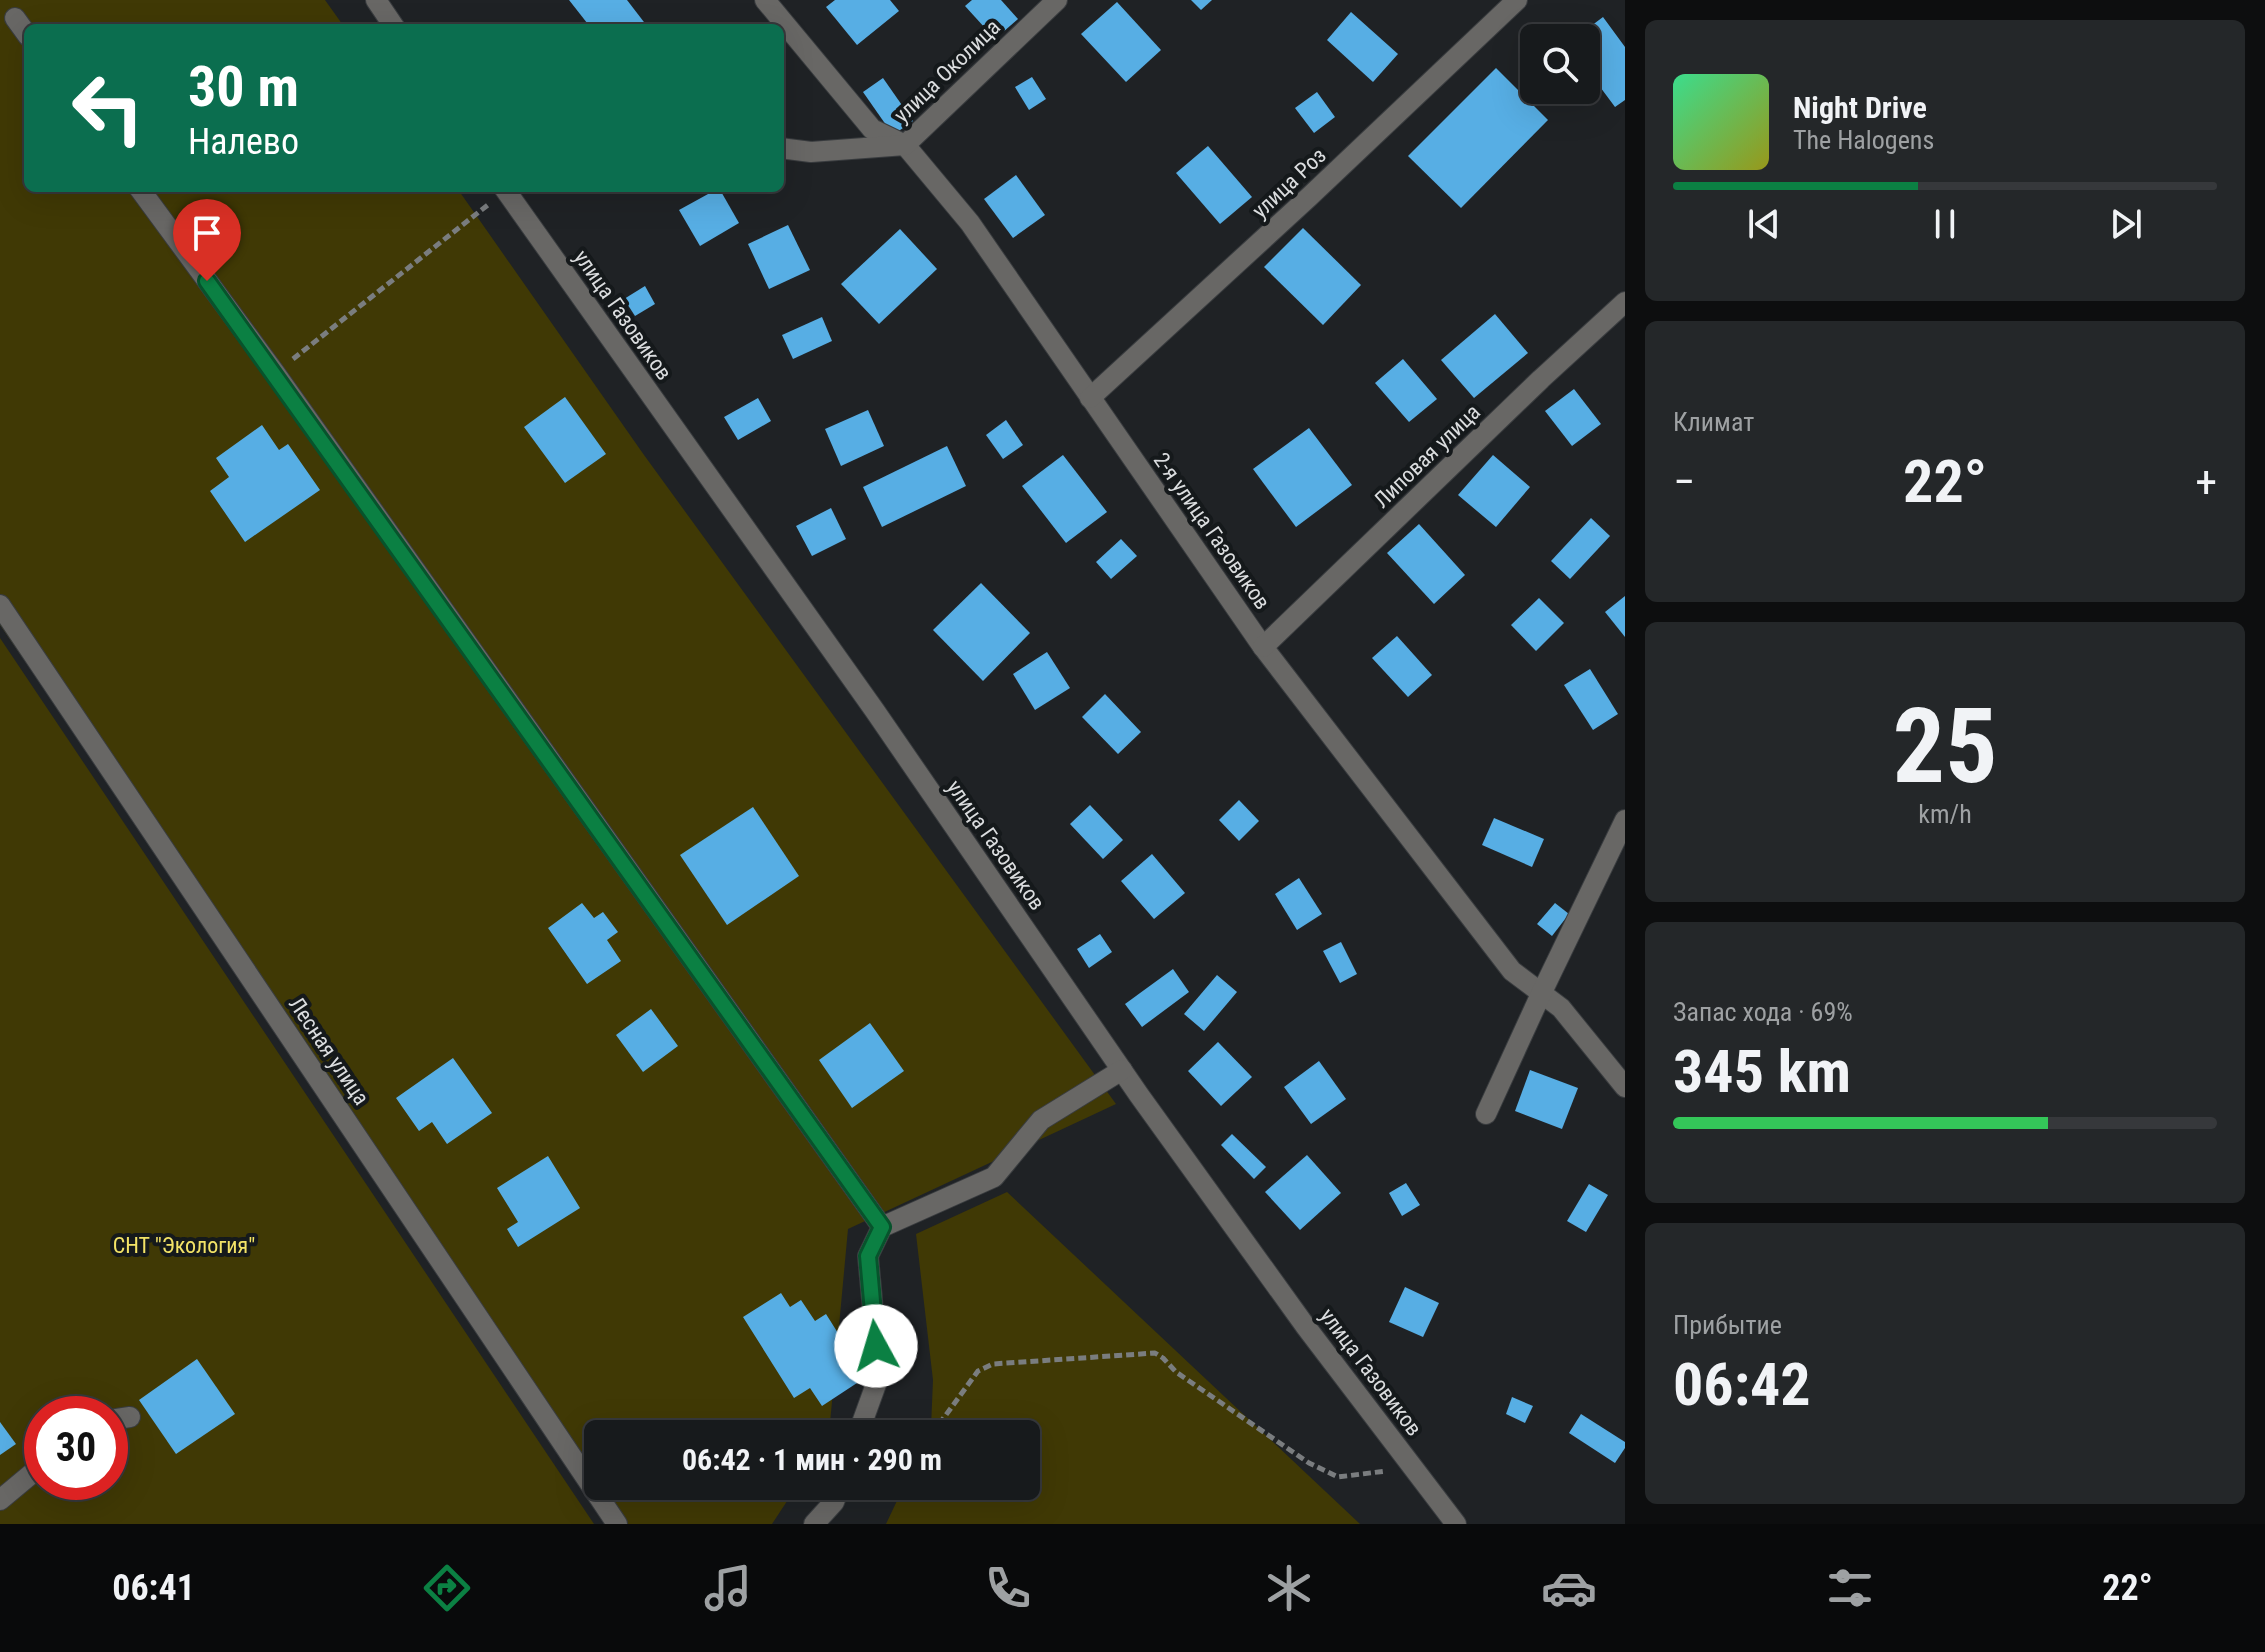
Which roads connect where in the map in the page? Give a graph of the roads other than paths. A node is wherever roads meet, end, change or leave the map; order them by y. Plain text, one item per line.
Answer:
1 (376, 0) edge
2 (765, 0) edge
3 (1057, 0) edge
4 (1517, 0) edge
5 (15, 18) dead end
6 (392, 24) edge
7 (24, 30) edge
8 (905, 145) junction
9 (784, 149) edge
10 (142, 192) edge
11 (507, 192) edge
12 (1625, 302) edge
13 (1090, 398) junction
14 (0, 605) edge
15 (1263, 647) junction
16 (1625, 820) edge
17 (1541, 994) junction
18 (1122, 1070) junction
19 (1625, 1087) edge
20 (1486, 1114) dead end
21 (882, 1227) junction
22 (863, 1420) edge
23 (24, 1480) edge
24 (0, 1500) edge
25 (835, 1500) edge
26 (617, 1524) edge
27 (814, 1524) edge
28 (1456, 1524) edge

1 - 6 street
2 - 8 street, 2-я улица Газовиков
3 - 8 street, улица Околица
4 - 13 street, улица Роз
5 - 7 street
8 - 9 street
8 - 13 street, 2-я улица Газовиков
10 - 21 street
11 - 18 street, улица Газовиков
12 - 15 street, Липовая улица
13 - 15 street, 2-я улица Газовиков
14 - 26 street, Лесная улица
15 - 17 street, 2-я улица Газовиков
16 - 17 street
17 - 19 street, 2-я улица Газовиков
17 - 20 street
18 - 21 street
18 - 28 street, улица Газовиков
21 - 22 street
23 - 24 street
25 - 27 street

